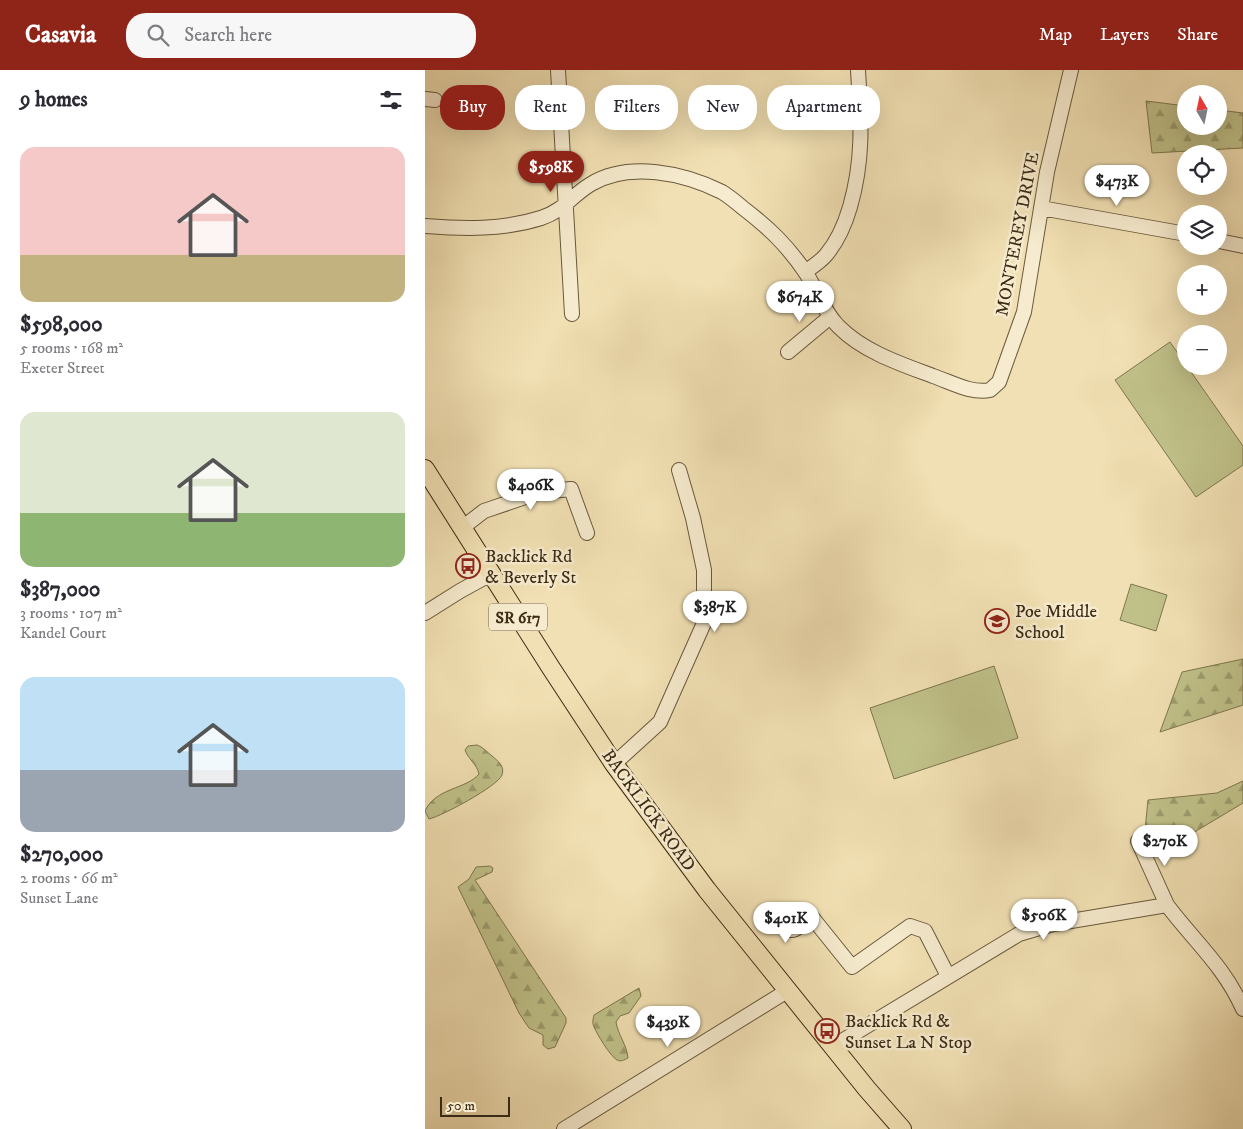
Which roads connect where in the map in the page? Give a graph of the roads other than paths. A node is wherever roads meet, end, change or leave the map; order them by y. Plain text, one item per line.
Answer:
1 (558, 70) edge
2 (858, 70) edge
3 (1071, 70) edge
4 (566, 205) junction
5 (1041, 208) junction
6 (425, 226) edge
7 (1177, 232) edge
8 (1227, 243) edge
9 (1243, 246) edge
10 (805, 272) junction
11 (572, 314) dead end
12 (830, 317) junction
13 (788, 352) dead end
14 (425, 469) edge
15 (679, 470) dead end
16 (462, 528) junction
17 (587, 533) dead end
18 (491, 574) junction
19 (425, 613) edge
20 (614, 764) junction
21 (1138, 841) dead end
22 (1167, 905) junction
23 (801, 917) dead end
24 (948, 976) junction
25 (787, 991) junction
26 (1243, 1009) edge
27 (833, 1047) junction
28 (564, 1129) edge
29 (901, 1129) edge

1 - 4 street
2 - 10 street
3 - 5 street, MONTEREY DRIVE
4 - 6 street
4 - 10 street
4 - 11 street
5 - 7 street
5 - 12 street, MONTEREY DRIVE
8 - 9 street
10 - 12 street
12 - 13 street
14 - 16 main road, BACKLICK ROAD / SR 617
15 - 20 street
16 - 17 street
16 - 18 main road, BACKLICK ROAD / SR 617
18 - 19 street
18 - 20 main road, BACKLICK ROAD / SR 617
20 - 25 main road, BACKLICK ROAD / SR 617
21 - 22 street
22 - 24 street
22 - 26 street
23 - 24 street
24 - 27 street
25 - 27 main road, BACKLICK ROAD / SR 617
25 - 28 street
27 - 29 main road, BACKLICK ROAD / SR 617

